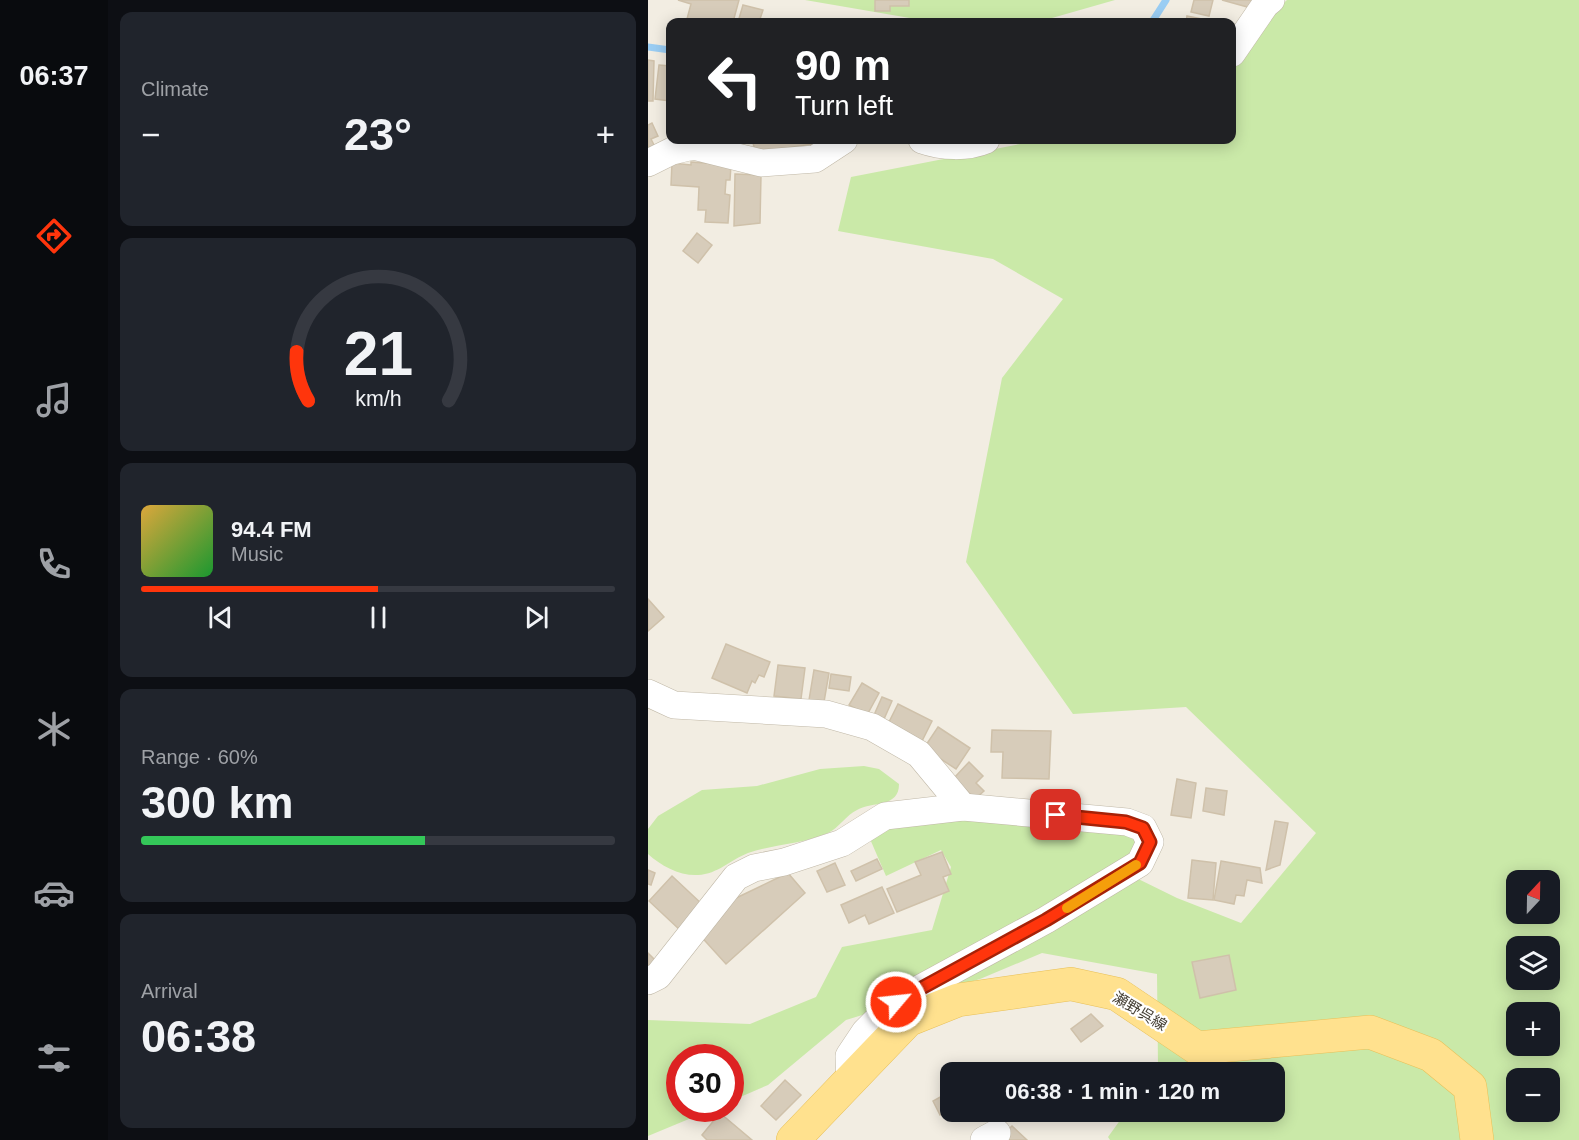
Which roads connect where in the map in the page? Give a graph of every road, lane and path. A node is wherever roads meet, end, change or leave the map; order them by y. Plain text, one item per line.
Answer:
1 (1271, 0) edge
2 (1236, 47) edge
3 (691, 144) edge
4 (701, 144) edge
5 (838, 144) edge
6 (936, 144) edge
7 (977, 144) edge
8 (648, 163) edge
9 (648, 693) edge
10 (963, 807) junction
11 (648, 981) edge
12 (850, 1082) junction
13 (793, 1140) edge
14 (1477, 1140) edge

1 - 2 street
3 - 8 street
4 - 5 street
6 - 7 street
9 - 10 street
10 - 11 street
10 - 12 street
12 - 13 main road, 瀬野呉線
12 - 14 main road, 瀬野呉線

